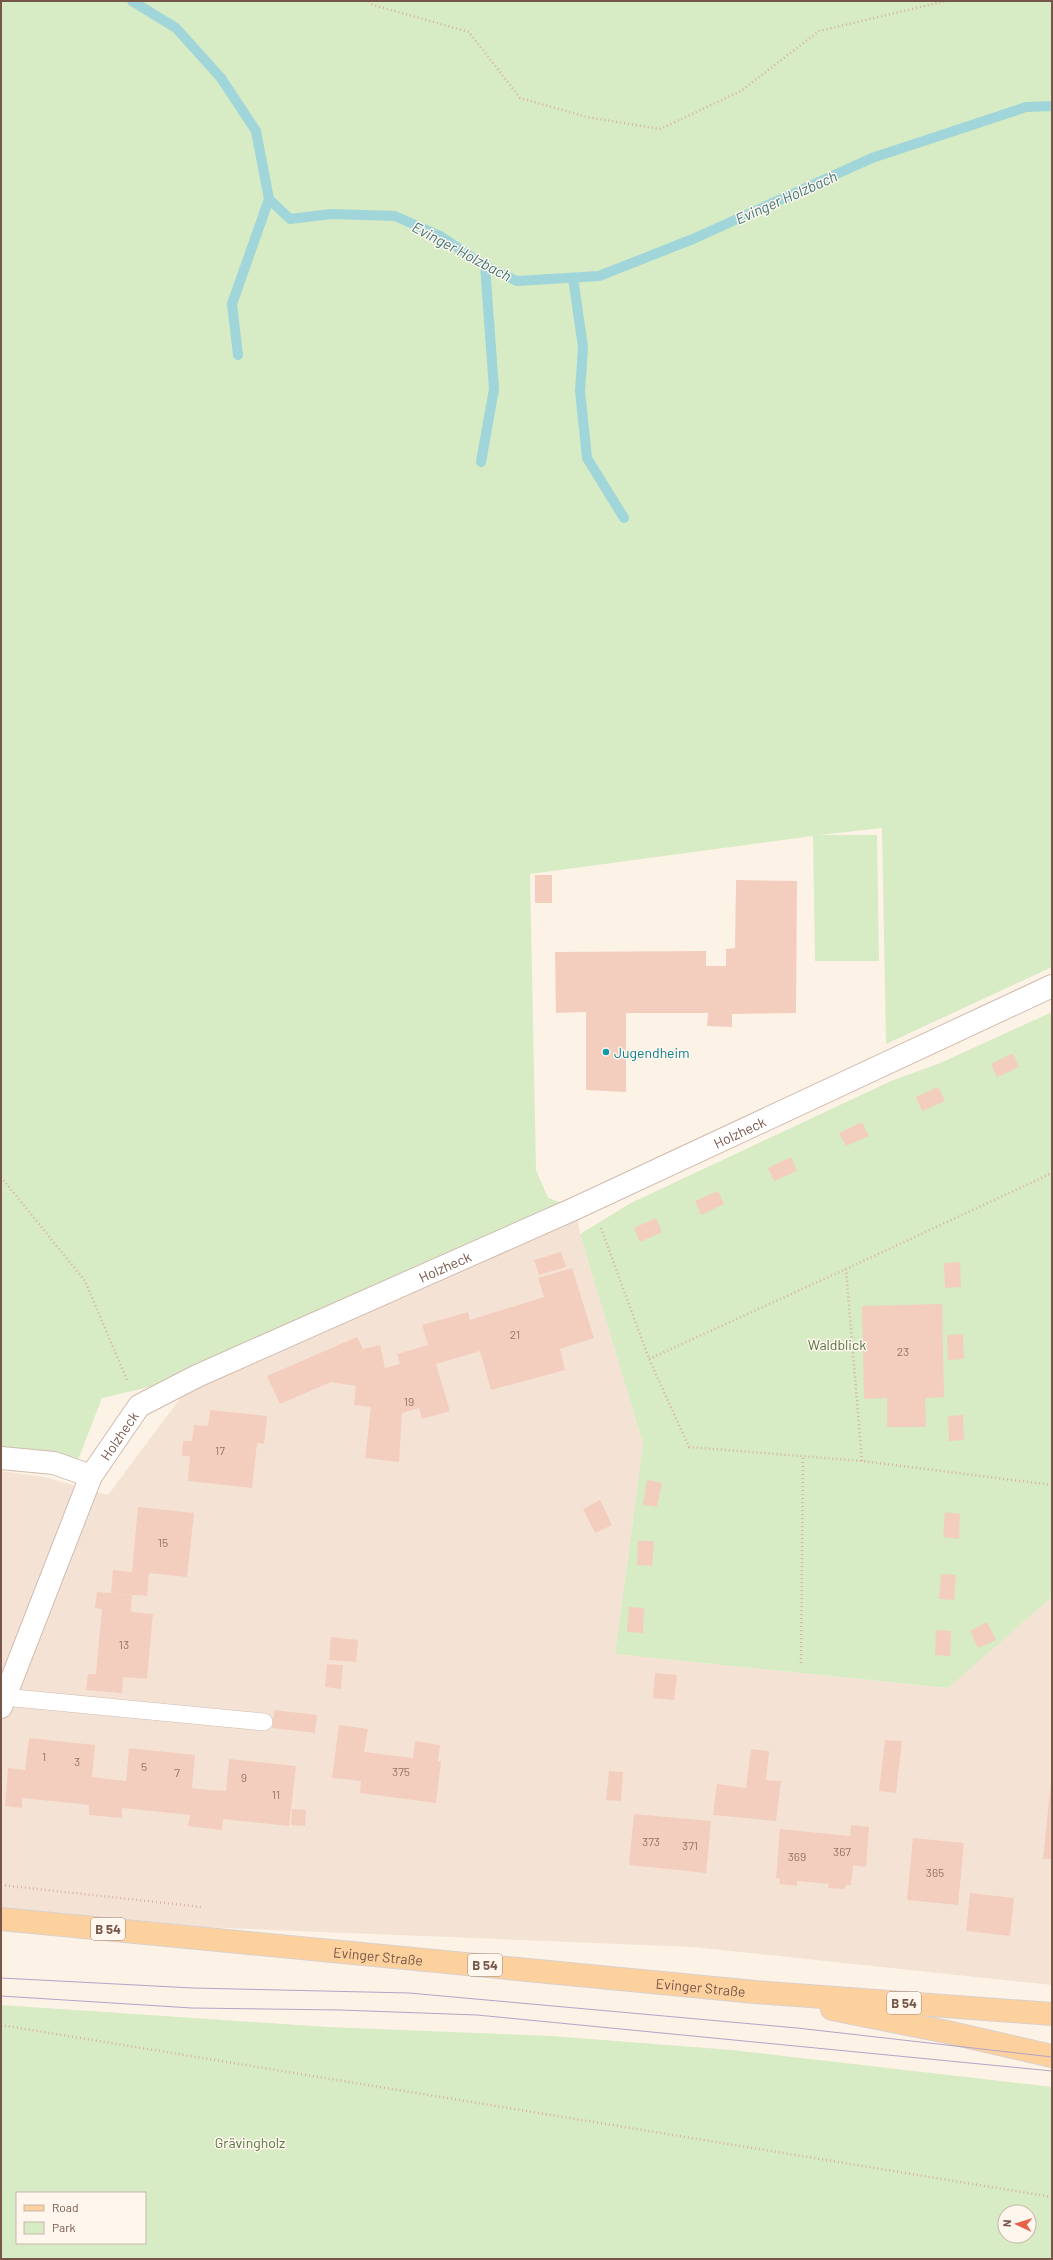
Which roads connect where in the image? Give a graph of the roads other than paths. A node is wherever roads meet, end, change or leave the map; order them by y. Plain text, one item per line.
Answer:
1 (1052, 986) edge
2 (1, 1458) edge
3 (91, 1476) junction
4 (2, 1702) edge
5 (264, 1722) dead end
6 (1, 1919) edge
7 (756, 1992) junction
8 (1052, 2014) edge
9 (1052, 2056) edge

1 - 3 street, Holzheck
2 - 3 street
3 - 4 street, Holzheck
4 - 5 lane
6 - 7 main road, Evinger Straße / B 54
7 - 8 main road, Evinger Straße / B 54
7 - 9 main road, Evinger Straße / B 54

